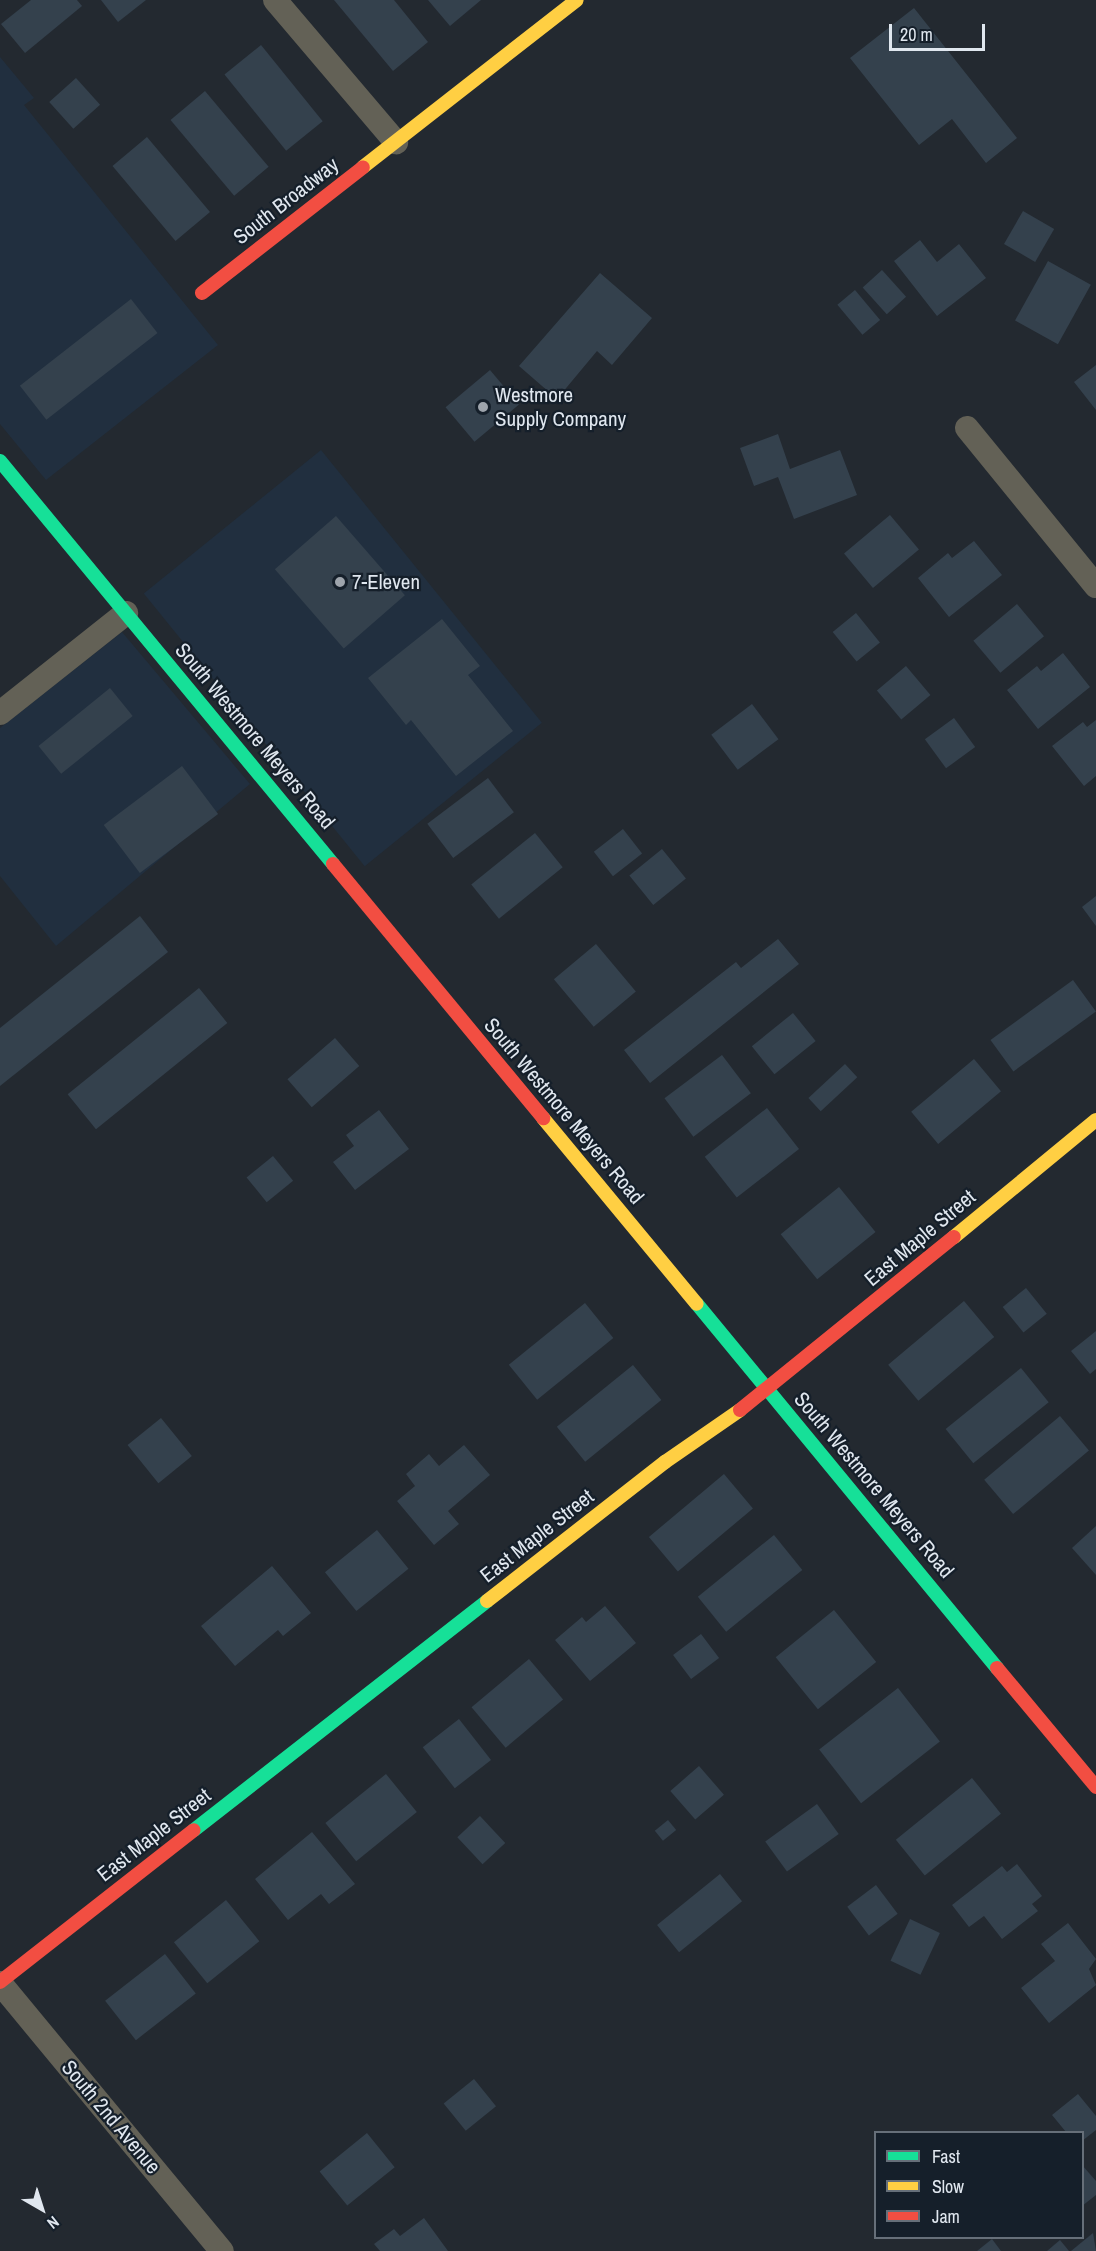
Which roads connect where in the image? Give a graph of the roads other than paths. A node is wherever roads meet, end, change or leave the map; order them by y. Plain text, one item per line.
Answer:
1 (275, 0) edge
2 (577, 0) edge
3 (396, 141) junction
4 (202, 293) dead end
5 (967, 428) dead end
6 (0, 461) edge
7 (1096, 586) edge
8 (126, 613) junction
9 (0, 713) edge
10 (1096, 1120) edge
11 (768, 1390) junction
12 (1096, 1787) edge
13 (0, 1983) edge
14 (222, 2251) edge

1 - 3 street
2 - 3 street, South Broadway
3 - 4 street, South Broadway
5 - 7 street
6 - 8 street, South Westmore Meyers Road
8 - 9 street
8 - 11 street, South Westmore Meyers Road
10 - 11 street, East Maple Street
11 - 12 street, South Westmore Meyers Road
11 - 13 street, East Maple Street
13 - 14 street, South 2nd Avenue

